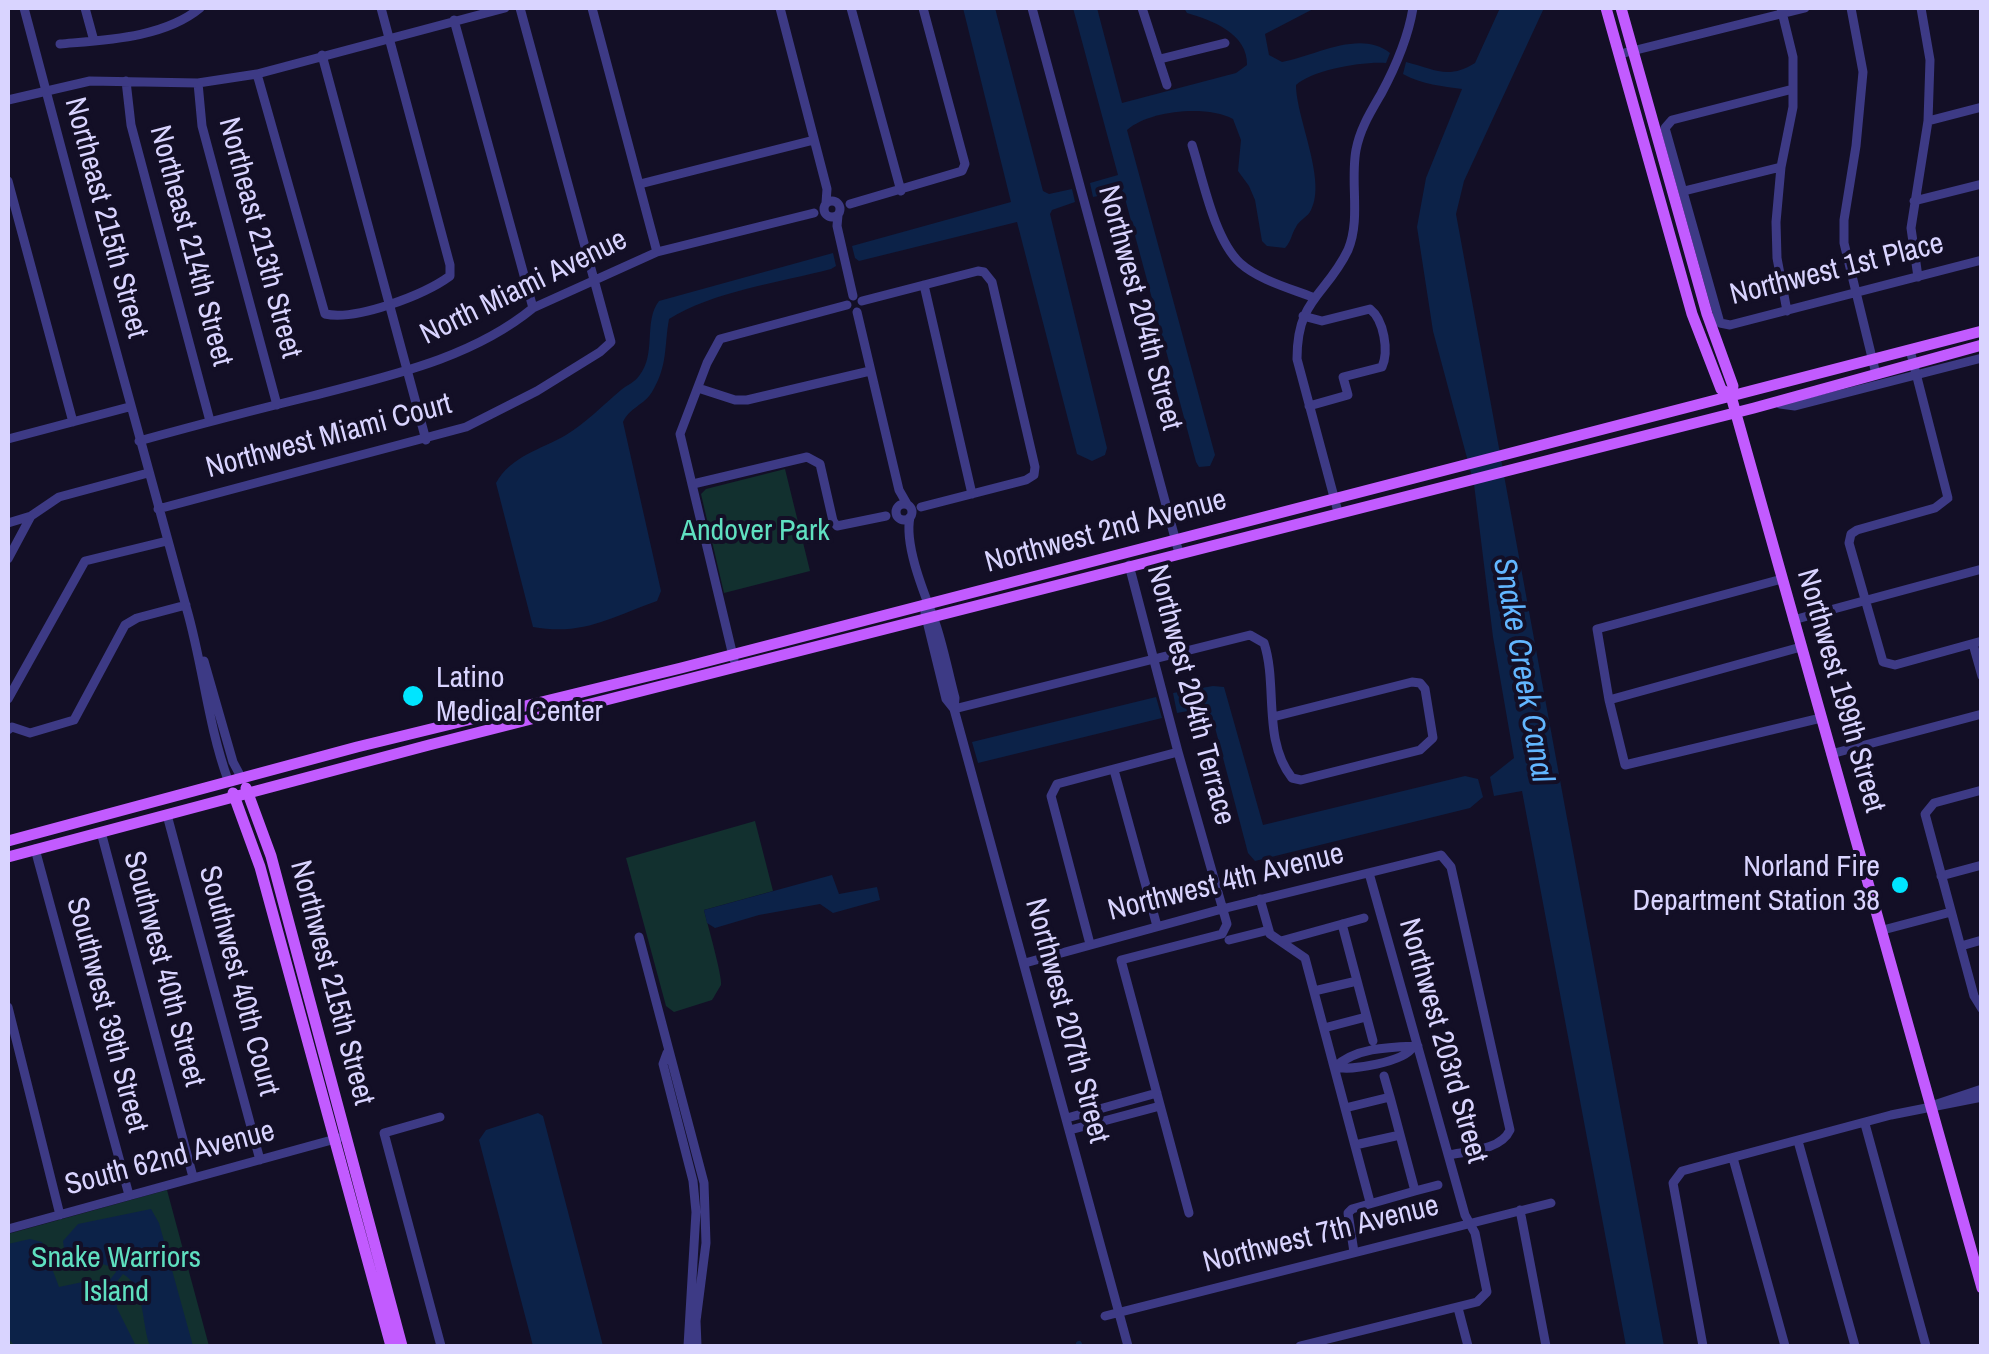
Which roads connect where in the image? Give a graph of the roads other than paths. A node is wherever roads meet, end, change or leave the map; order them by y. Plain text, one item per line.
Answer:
1 (24, 8) edge
2 (86, 8) edge
3 (200, 8) edge
4 (381, 8) edge
5 (505, 8) edge
6 (520, 8) edge
7 (592, 8) edge
8 (782, 8) edge
9 (851, 8) edge
10 (923, 8) edge
11 (1032, 8) edge
12 (1142, 8) edge
13 (1413, 8) edge
14 (1606, 8) edge
15 (1620, 8) edge
16 (1804, 8) edge
17 (1851, 8) edge
18 (1921, 8) edge
19 (1782, 10) edge
20 (454, 20) junction
21 (389, 37) junction
22 (94, 41) junction
23 (1225, 43) dead end
24 (60, 44) dead end
25 (1633, 50) junction
26 (1620, 54) junction
27 (322, 56) junction
28 (1160, 60) junction
29 (256, 74) junction
30 (126, 81) junction
31 (198, 83) junction
32 (1167, 85) dead end
33 (1793, 89) junction
34 (46, 90) junction
35 (8, 100) edge
36 (1982, 107) edge
37 (1928, 121) junction
38 (814, 140) junction
39 (1192, 145) dead end
40 (1781, 167) junction
41 (8, 181) edge
42 (640, 184) junction
43 (1982, 184) edge
44 (901, 190) junction
45 (1684, 191) junction
46 (1914, 201) junction
47 (832, 209) junction
48 (657, 252) junction
49 (1982, 260) edge
50 (1918, 276) junction
51 (594, 278) junction
52 (924, 285) junction
53 (1854, 293) junction
54 (1312, 298) junction
55 (854, 301) junction
56 (389, 304) junction
57 (533, 308) junction
58 (1787, 311) junction
59 (1303, 316) junction
60 (1981, 332) edge
61 (1982, 345) edge
62 (1910, 350) junction
63 (1982, 358) edge
64 (1872, 360) junction
65 (870, 370) junction
66 (1914, 370) junction
67 (409, 371) junction
68 (1876, 374) junction
69 (698, 388) junction
70 (1731, 396) junction
71 (1772, 402) junction
72 (276, 405) junction
73 (1309, 406) junction
74 (129, 407) junction
75 (1735, 412) junction
76 (73, 422) junction
77 (210, 422) junction
78 (1588, 434) junction
79 (8, 439) edge
80 (139, 440) junction
81 (426, 440) junction
82 (1592, 448) junction
83 (1503, 462) junction
84 (148, 473) junction
85 (693, 484) junction
86 (972, 494) junction
87 (1336, 506) junction
88 (158, 510) junction
89 (904, 512) junction
90 (31, 516) junction
91 (8, 522) edge
92 (167, 540) junction
93 (1178, 546) junction
94 (8, 559) edge
95 (1128, 559) junction
96 (1982, 569) edge
97 (1782, 579) junction
98 (1864, 600) junction
99 (926, 604) junction
100 (186, 605) junction
101 (929, 618) junction
102 (1793, 620) junction
103 (1977, 642) edge
104 (1801, 648) junction
105 (1153, 658) junction
106 (734, 661) junction
107 (1982, 676) edge
108 (8, 700) edge
109 (1608, 700) junction
110 (954, 709) junction
111 (1982, 714) edge
112 (1272, 717) junction
113 (1820, 718) junction
114 (9, 726) edge
115 (440, 728) junction
116 (444, 742) junction
117 (1178, 752) junction
118 (1831, 754) junction
119 (1114, 770) junction
120 (234, 779) junction
121 (1982, 790) edge
122 (241, 794) junction
123 (167, 814) junction
124 (100, 832) junction
125 (8, 841) edge
126 (34, 849) junction
127 (8, 856) edge
128 (1982, 865) edge
129 (1369, 872) junction
130 (1942, 876) junction
131 (1262, 905) junction
132 (1222, 908) junction
133 (1951, 912) junction
134 (1364, 918) dead end
135 (1342, 924) junction
136 (1157, 926) junction
137 (1269, 930) junction
138 (1882, 930) junction
139 (639, 937) dead end
140 (1230, 940) dead end
141 (1982, 940) edge
142 (1282, 941) junction
143 (1090, 944) junction
144 (1960, 946) junction
145 (1025, 963) junction
146 (1357, 981) junction
147 (1314, 992) junction
148 (8, 1007) edge
149 (1982, 1009) edge
150 (1366, 1016) junction
151 (1324, 1028) junction
152 (1372, 1041) dead end
153 (1416, 1047) junction
154 (667, 1053) junction
155 (1368, 1058) junction
156 (1335, 1067) junction
157 (1384, 1076) dead end
158 (1982, 1088) edge
159 (1157, 1093) junction
160 (1982, 1096) edge
161 (1390, 1097) junction
162 (1132, 1100) junction
163 (1118, 1104) junction
164 (1160, 1106) junction
165 (1932, 1106) junction
166 (1346, 1108) junction
167 (1135, 1112) junction
168 (1121, 1116) junction
169 (440, 1117) dead end
170 (1067, 1118) junction
171 (1864, 1124) junction
172 (1070, 1130) junction
173 (1400, 1135) junction
174 (341, 1138) junction
175 (1798, 1141) junction
176 (1356, 1146) junction
177 (1449, 1155) junction
178 (1733, 1158) junction
179 (260, 1160) junction
180 (192, 1177) junction
181 (1438, 1185) dead end
182 (1414, 1192) junction
183 (129, 1195) junction
184 (1370, 1202) junction
185 (1551, 1203) dead end
186 (1520, 1210) junction
187 (1189, 1214) dead end
188 (60, 1215) junction
189 (1469, 1223) junction
190 (8, 1229) edge
191 (1354, 1252) junction
192 (1982, 1288) edge
193 (1458, 1308) junction
194 (1119, 1313) junction
195 (1104, 1316) dead end
196 (391, 1346) edge
197 (402, 1346) edge
198 (441, 1346) edge
199 (688, 1346) edge
200 (697, 1346) edge
201 (1128, 1346) edge
202 (1300, 1346) edge
203 (1468, 1346) edge
204 (1546, 1346) edge
205 (1703, 1346) edge
206 (1785, 1346) edge
207 (1855, 1346) edge
208 (1926, 1346) edge

1 - 34 street, Northeast 215th Street
2 - 22 street
3 - 22 street
4 - 21 street
5 - 20 street
6 - 51 street
7 - 42 street
8 - 38 street
9 - 44 street
10 - 44 street, North Miami Avenue
11 - 93 street, Northwest 204th Street
12 - 28 street
13 - 54 street
14 - 26 main road, Northwest 199th Street
15 - 25 main road, Northwest 199th Street
16 - 19 street
17 - 53 street
18 - 37 street
19 - 25 street
19 - 33 street
20 - 21 street
20 - 57 street
21 - 27 street
21 - 56 street
22 - 24 street
23 - 28 street
25 - 26 street
25 - 70 main road, Northwest 199th Street
26 - 70 main road, Northwest 199th Street
27 - 29 street
27 - 56 street
28 - 32 street
29 - 31 street
29 - 56 street
30 - 31 street
30 - 34 street
30 - 77 street, Northeast 214th Street
31 - 72 street, Northeast 213th Street
33 - 40 street
33 - 45 street
34 - 35 street
34 - 74 street, Northeast 215th Street
36 - 37 street
37 - 46 street
38 - 42 street
38 - 47 street
39 - 54 street
40 - 45 street
40 - 58 street
41 - 76 street
42 - 48 street
43 - 46 street
44 - 47 street, North Miami Avenue
45 - 58 street, Northwest 1st Place
46 - 50 street
47 - 48 street, North Miami Avenue
47 - 55 street
48 - 51 street, North Miami Avenue
49 - 50 street, Northwest 1st Place
50 - 53 street, Northwest 1st Place
51 - 57 street, North Miami Avenue
51 - 81 street, Northwest Miami Court
52 - 55 street
52 - 86 street
52 - 86 street
53 - 58 street, Northwest 1st Place
53 - 64 street
54 - 59 street
55 - 65 street, Northwest 207th Street
55 - 69 street
56 - 67 street
57 - 67 street, North Miami Avenue
59 - 73 street
59 - 73 street
60 - 62 main road, Northwest 2nd Avenue
61 - 66 main road, Northwest 2nd Avenue
62 - 64 main road, Northwest 2nd Avenue
62 - 66 street
63 - 66 street
64 - 68 street
64 - 70 main road, Northwest 2nd Avenue
65 - 69 street
65 - 89 street, Northwest 207th Street
66 - 68 main road, Northwest 2nd Avenue
66 - 71 street
66 - 98 street
67 - 72 street, North Miami Avenue
67 - 81 street
68 - 71 main road, Northwest 2nd Avenue
69 - 85 street
70 - 75 main road, Northwest 199th Street
70 - 78 main road, Northwest 2nd Avenue
71 - 75 main road, Northwest 2nd Avenue
72 - 77 street, North Miami Avenue
73 - 87 street
74 - 76 street
74 - 80 street, Northeast 215th Street
75 - 82 main road, Northwest 2nd Avenue
75 - 97 main road, Northwest 199th Street
76 - 79 street
77 - 80 street, North Miami Avenue
78 - 82 street
78 - 83 main road, Northwest 2nd Avenue
80 - 84 street, Northwest 215th Street
81 - 88 street, Northwest Miami Court
82 - 83 main road, Northwest 2nd Avenue
83 - 87 main road, Northwest 2nd Avenue
84 - 88 street, Northwest 215th Street
84 - 90 street
85 - 89 street
85 - 106 street
86 - 89 street
87 - 93 main road, Northwest 2nd Avenue
88 - 92 street, Northwest 215th Street
89 - 99 street, Northwest 207th Street
90 - 91 street
90 - 94 street
92 - 100 street, Northwest 215th Street
92 - 108 street
93 - 95 main road, Northwest 2nd Avenue
95 - 99 main road, Northwest 2nd Avenue
95 - 101 main road, Northwest 2nd Avenue
95 - 105 street, Northwest 204th Terrace
96 - 98 street
97 - 102 main road, Northwest 199th Street
97 - 109 street
98 - 102 street
98 - 103 street
99 - 101 street, Northwest 207th Street
99 - 106 main road, Northwest 2nd Avenue
100 - 114 street
100 - 120 street, Northwest 215th Street
101 - 106 main road, Northwest 2nd Avenue
101 - 110 street, Northwest 207th Street
102 - 104 main road, Northwest 199th Street
103 - 107 street
104 - 109 street
104 - 113 main road, Northwest 199th Street
105 - 110 street
105 - 112 street
105 - 117 street, Northwest 204th Terrace
106 - 115 main road, Northwest 2nd Avenue
106 - 116 main road, Northwest 2nd Avenue
109 - 113 street
110 - 145 street, Northwest 207th Street
111 - 118 street
112 - 112 street
113 - 118 main road, Northwest 199th Street
115 - 116 street
115 - 120 main road, Northwest 2nd Avenue
116 - 122 main road, Northwest 2nd Avenue
117 - 119 street
117 - 132 street, Northwest 204th Terrace
118 - 138 main road, Northwest 199th Street
119 - 136 street
119 - 143 street
120 - 122 main road, Northwest 215th Street
120 - 125 main road, Northwest 2nd Avenue
121 - 130 street
122 - 123 main road, Northwest 2nd Avenue
122 - 174 main road, Northwest 215th Street
123 - 124 main road, Northwest 2nd Avenue
123 - 179 street, Southwest 40th Court
124 - 126 main road, Northwest 2nd Avenue
124 - 180 street, Southwest 40th Street
126 - 127 main road, Northwest 2nd Avenue
126 - 183 street, Southwest 39th Street
128 - 130 street
129 - 131 street, Northwest 4th Avenue
129 - 153 street, Northwest 203rd Street
129 - 177 street, Northwest 4th Avenue
130 - 133 street
131 - 132 street, Northwest 4th Avenue
131 - 137 street
132 - 136 street, Northwest 4th Avenue
132 - 159 street, Northwest 204th Terrace
133 - 138 street
133 - 144 street
134 - 135 street
135 - 142 street
135 - 146 street
136 - 143 street, Northwest 4th Avenue
137 - 140 street
137 - 142 street
138 - 165 main road, Northwest 199th Street
139 - 154 street
141 - 144 street
142 - 147 street
143 - 145 street, Northwest 4th Avenue
144 - 149 street
145 - 170 street, Northwest 207th Street
146 - 147 street
146 - 150 street
147 - 151 street
148 - 188 street
150 - 151 street
150 - 152 street
151 - 156 street
153 - 155 street
153 - 155 street
153 - 177 street, Northwest 203rd Street
154 - 199 street
154 - 200 street
155 - 156 street
156 - 166 street
157 - 161 street
158 - 165 street
159 - 162 street
159 - 164 street
160 - 165 street
161 - 166 street
161 - 173 street
162 - 163 street
162 - 167 street
163 - 168 street
163 - 170 street
164 - 167 street
164 - 187 street
165 - 171 street
165 - 192 main road, Northwest 199th Street
166 - 176 street
167 - 168 street
168 - 172 street
169 - 198 street
170 - 172 street, Northwest 207th Street
171 - 175 street
171 - 208 street
172 - 194 street, Northwest 207th Street
173 - 176 street
173 - 182 street
174 - 179 street, South 62nd Avenue
174 - 196 main road, Northwest 215th Street
174 - 197 main road, Northwest 215th Street
175 - 178 street
175 - 207 street
176 - 184 street
177 - 189 street, Northwest 203rd Street
178 - 205 street
178 - 206 street
179 - 180 street, South 62nd Avenue
180 - 183 street, South 62nd Avenue
181 - 182 street
182 - 184 street
183 - 188 street, South 62nd Avenue
184 - 191 street
185 - 186 street, Northwest 7th Avenue
186 - 189 street, Northwest 7th Avenue
186 - 204 street
188 - 190 street, South 62nd Avenue
189 - 191 street, Northwest 7th Avenue
189 - 193 street, Northwest 203rd Street
191 - 194 street, Northwest 7th Avenue
193 - 202 street
193 - 203 street
194 - 195 street, Northwest 7th Avenue
194 - 201 street, Northwest 207th Street

